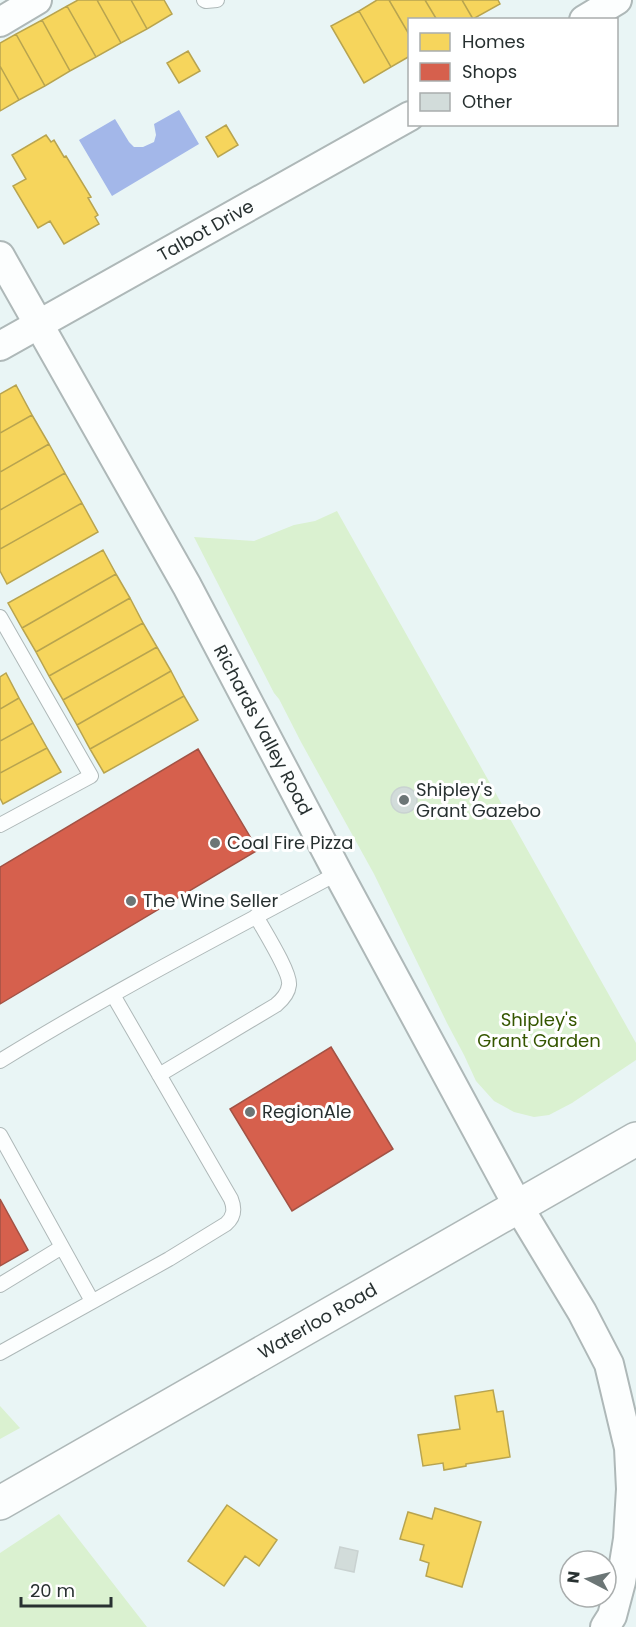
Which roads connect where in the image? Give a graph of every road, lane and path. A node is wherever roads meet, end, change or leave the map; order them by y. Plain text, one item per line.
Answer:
1 (38, 0) edge
2 (204, 0) edge
3 (218, 0) edge
4 (617, 0) edge
5 (584, 12) edge
6 (0, 22) edge
7 (408, 117) edge
8 (0, 256) edge
9 (38, 323) junction
10 (0, 346) edge
11 (0, 617) edge
12 (0, 825) edge
13 (338, 873) junction
14 (256, 916) junction
15 (113, 995) junction
16 (0, 1061) edge
17 (159, 1075) junction
18 (0, 1136) edge
19 (636, 1138) edge
20 (518, 1206) junction
21 (62, 1247) junction
22 (0, 1284) edge
23 (92, 1301) junction
24 (0, 1353) edge
25 (0, 1503) edge
26 (605, 1627) edge

1 - 6 street
2 - 3 lane
4 - 5 street
7 - 9 street, Talbot Drive
8 - 9 street, Richards Valley Road
9 - 10 street, Talbot Drive
9 - 13 street, Richards Valley Road
11 - 12 lane
13 - 14 lane
13 - 20 street, Richards Valley Road
14 - 15 lane
14 - 17 lane
15 - 16 lane
15 - 17 lane
17 - 23 lane
18 - 21 lane
19 - 20 main road, Waterloo Road
20 - 25 main road, Waterloo Road
20 - 26 street, Richards Valley Road
21 - 22 lane
21 - 23 lane
23 - 24 lane

